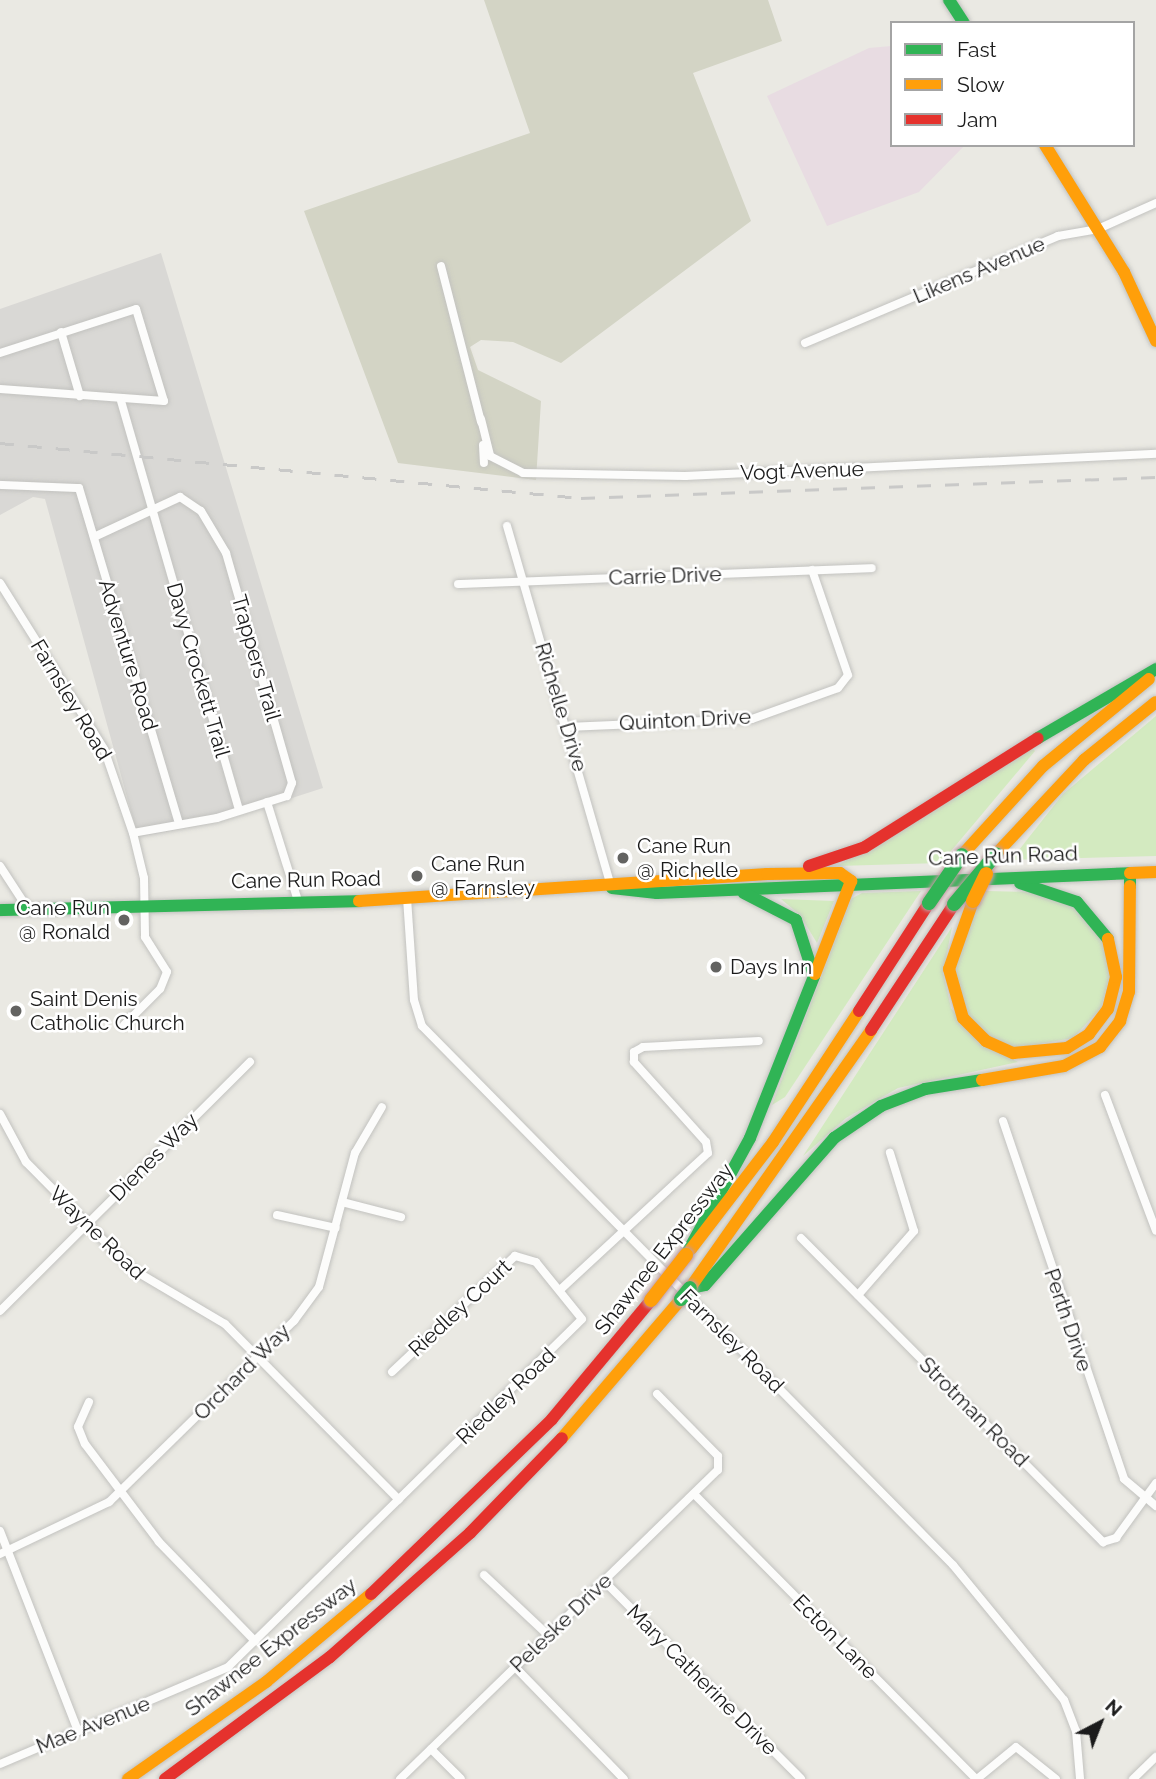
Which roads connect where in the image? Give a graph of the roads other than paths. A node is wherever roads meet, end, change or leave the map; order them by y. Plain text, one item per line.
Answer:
1 (949, 0) edge
2 (963, 21) edge
3 (1046, 147) edge
4 (1156, 203) edge
5 (1098, 229) junction
6 (441, 266) dead end
7 (1153, 323) edge
8 (61, 332) junction
9 (1156, 341) edge
10 (805, 344) dead end
11 (0, 353) edge
12 (0, 389) edge
13 (80, 396) junction
14 (121, 401) junction
15 (481, 419) junction
16 (1156, 454) edge
17 (484, 463) dead end
18 (0, 485) edge
19 (152, 511) junction
20 (507, 526) dead end
21 (94, 537) junction
22 (872, 568) dead end
23 (811, 570) junction
24 (524, 582) junction
25 (0, 583) edge
26 (458, 584) dead end
27 (1156, 669) edge
28 (1156, 674) edge
29 (1156, 702) edge
30 (567, 727) junction
31 (267, 802) junction
32 (239, 810) junction
33 (177, 821) junction
34 (133, 833) junction
35 (996, 854) junction
36 (0, 866) edge
37 (1156, 872) edge
38 (1130, 873) junction
39 (767, 874) junction
40 (1005, 879) junction
41 (851, 881) junction
42 (612, 888) junction
43 (729, 888) junction
44 (407, 898) junction
45 (298, 901) junction
46 (145, 905) junction
47 (28, 909) junction
48 (0, 910) edge
49 (814, 976) junction
50 (124, 1025) dead end
51 (759, 1041) dead end
52 (250, 1062) dead end
53 (1105, 1095) dead end
54 (382, 1107) dead end
55 (0, 1114) edge
56 (1003, 1121) dead end
57 (890, 1153) dead end
58 (342, 1202) junction
59 (277, 1215) dead end
60 (401, 1217) dead end
61 (86, 1225) junction
62 (336, 1228) junction
63 (1156, 1231) edge
64 (623, 1232) junction
65 (801, 1238) dead end
66 (686, 1255) junction
67 (690, 1287) junction
68 (561, 1289) junction
69 (858, 1295) junction
70 (0, 1311) edge
71 (258, 1356) junction
72 (392, 1372) dead end
73 (657, 1394) dead end
74 (89, 1402) dead end
75 (1156, 1483) edge
76 (124, 1489) junction
77 (694, 1494) junction
78 (1145, 1499) junction
79 (399, 1500) junction
80 (1156, 1506) edge
81 (0, 1531) edge
82 (4, 1553) edge
83 (484, 1575) dead end
84 (604, 1581) junction
85 (548, 1635) junction
86 (255, 1641) junction
87 (515, 1667) junction
88 (78, 1731) junction
89 (431, 1749) junction
90 (1156, 1757) edge
91 (0, 1764) edge
92 (128, 1779) edge
93 (165, 1779) edge
94 (400, 1779) edge
95 (461, 1779) edge
96 (624, 1779) edge
97 (800, 1779) edge
98 (977, 1779) edge
99 (1056, 1779) edge
100 (1080, 1779) edge
101 (1133, 1779) edge

1 - 2 main road
3 - 5 main road
4 - 5 street, Likens Avenue
5 - 7 main road
5 - 10 street, Likens Avenue
6 - 15 street, Vogt Avenue
7 - 9 main road
8 - 11 street
8 - 13 street
8 - 14 street
12 - 13 street
13 - 14 street
14 - 19 street, Davy Crockett Trail
15 - 16 street, Vogt Avenue
15 - 17 street, Vogt Avenue
18 - 21 street, Adventure Road
19 - 21 street
19 - 31 street, Trappers Trail
19 - 32 street, Davy Crockett Trail
20 - 24 street, Richelle Drive
21 - 33 street, Adventure Road
22 - 23 street, Carrie Drive
23 - 24 street, Carrie Drive
23 - 30 street, Quinton Drive
24 - 26 street, Carrie Drive
24 - 30 street, Richelle Drive
25 - 34 street, Farnsley Road
27 - 39 main road
28 - 66 main road, Shawnee Expressway, bridge
29 - 35 main road, Shawnee Expressway
30 - 42 street, Richelle Drive
31 - 32 street
31 - 45 street
32 - 33 street
33 - 34 street
34 - 46 street, Farnsley Road
35 - 40 main road, bridge
35 - 67 main road, Shawnee Expressway, bridge
36 - 47 street
37 - 38 main road, Cane Run Road
38 - 40 main road, Cane Run Road
38 - 67 main road
39 - 41 main road, Cane Run Road
39 - 42 main road, Cane Run Road
40 - 41 main road, Cane Run Road
41 - 43 main road, Cane Run Road
41 - 49 main road
42 - 43 main road, Cane Run Road
42 - 44 main road, Cane Run Road
43 - 49 main road
44 - 45 main road, Cane Run Road
44 - 64 street, Farnsley Road
45 - 46 main road, Cane Run Road
46 - 47 main road, Cane Run Road
46 - 50 street, Farnsley Road
47 - 48 main road, Cane Run Road
49 - 66 main road
51 - 64 street
52 - 61 street, Dienes Way
53 - 63 street
54 - 58 street, Orchard Way
55 - 61 street, Wayne Road
56 - 78 street, Perth Drive
57 - 69 street
58 - 60 street
58 - 62 street, Orchard Way
59 - 62 street
61 - 70 street, Dienes Way
61 - 71 street, Wayne Road
62 - 71 street, Orchard Way
64 - 68 street
64 - 100 street, Farnsley Road
65 - 69 street, Strotman Road
66 - 92 main road, Shawnee Expressway, bridge
67 - 93 main road, Shawnee Expressway, bridge
68 - 72 street, Riedley Court
68 - 79 street, Riedley Road
69 - 78 street, Strotman Road
71 - 76 street, Orchard Way
71 - 79 street, Wayne Road
73 - 77 street, Peleske Drive
74 - 76 street
75 - 78 street
76 - 82 street, Orchard Way
76 - 86 street
77 - 84 street, Peleske Drive
77 - 98 street, Ecton Lane
78 - 80 street, Perth Drive
79 - 86 street, Riedley Road
81 - 82 street
82 - 88 street
83 - 85 street
84 - 85 street, Peleske Drive
84 - 97 street, Mary Catherine Drive
85 - 87 street, Peleske Drive
86 - 88 street, Mae Avenue
87 - 89 street, Peleske Drive
87 - 96 street
88 - 91 street, Mae Avenue
89 - 94 street, Peleske Drive
89 - 95 street
90 - 101 street
98 - 99 street

